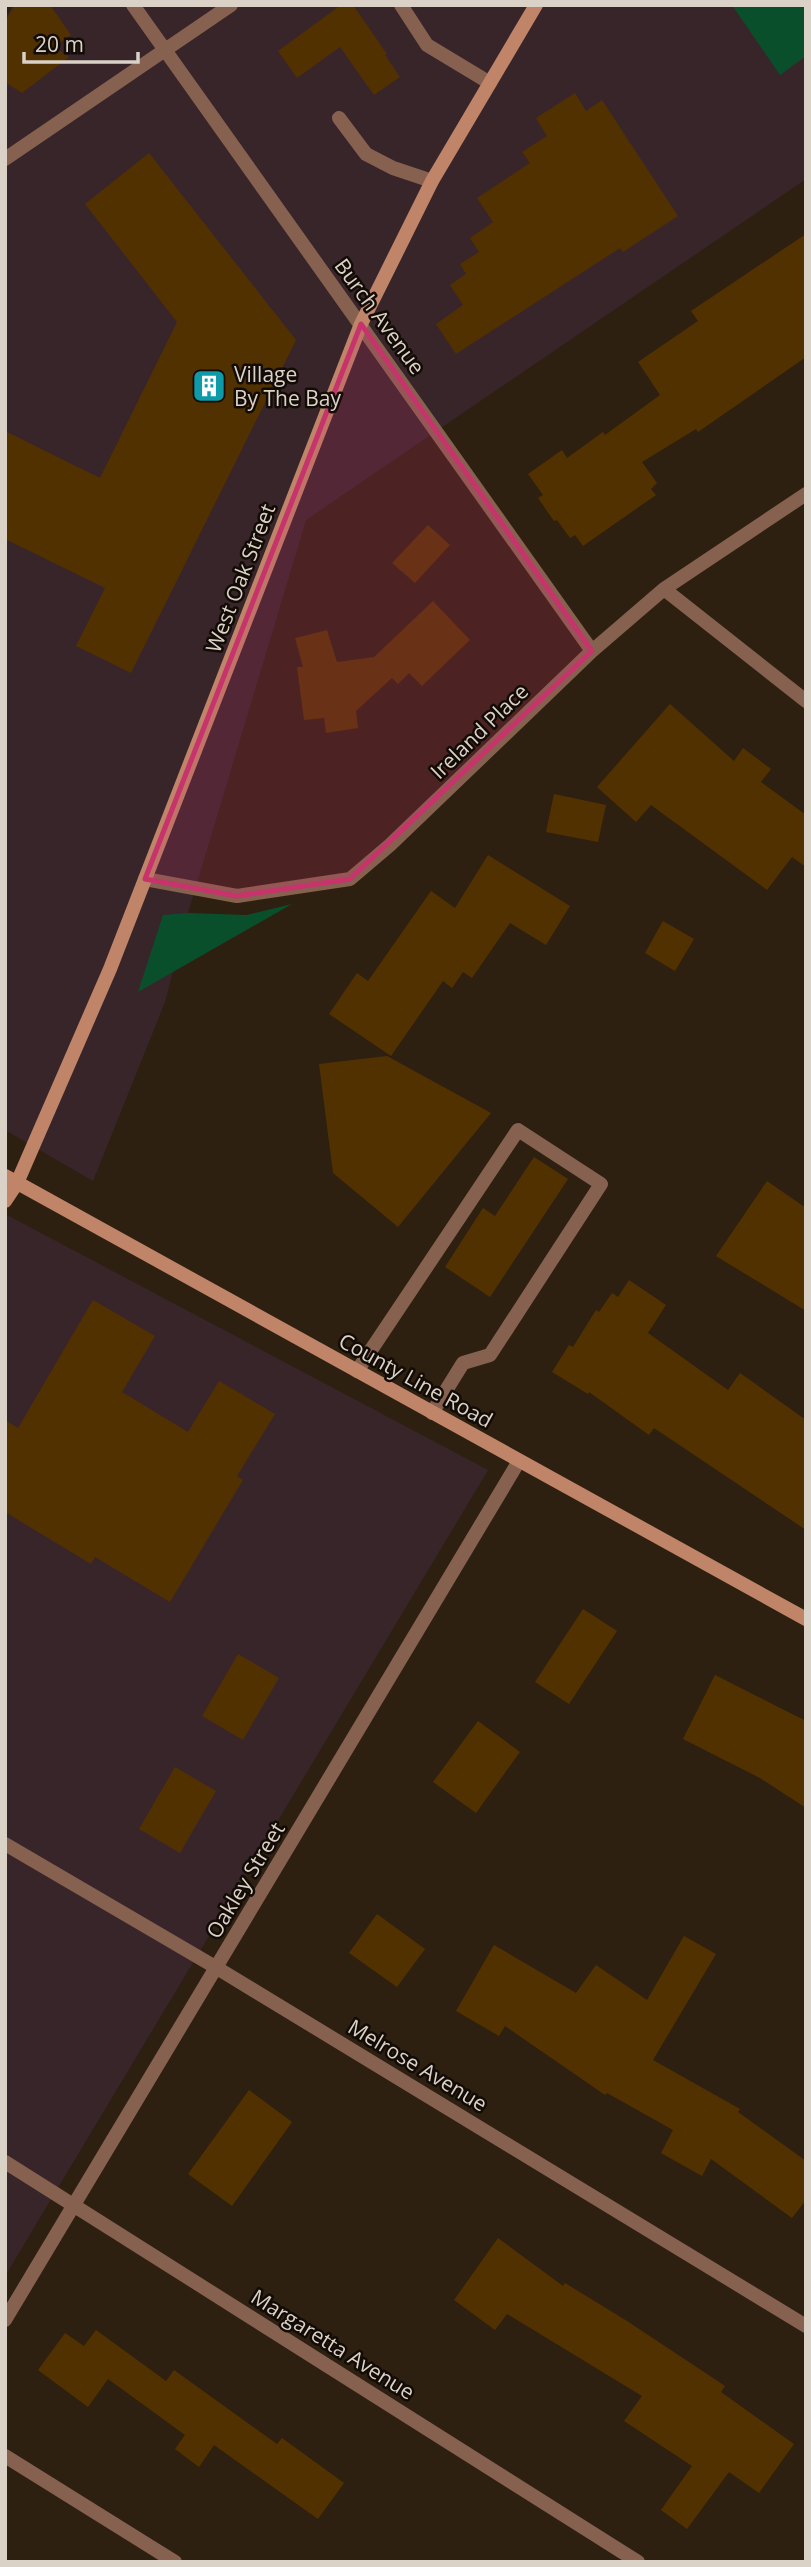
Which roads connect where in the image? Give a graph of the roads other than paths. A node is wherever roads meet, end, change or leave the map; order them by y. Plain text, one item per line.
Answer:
1 (133, 5) edge
2 (231, 5) edge
3 (401, 5) edge
4 (536, 5) edge
5 (163, 50) junction
6 (490, 83) junction
7 (339, 118) dead end
8 (5, 159) edge
9 (432, 181) junction
10 (361, 324) junction
11 (806, 494) edge
12 (664, 589) junction
13 (592, 651) junction
14 (806, 701) edge
15 (145, 879) junction
16 (11, 1180) edge
17 (5, 1201) edge
18 (357, 1371) junction
19 (432, 1413) junction
20 (519, 1461) junction
21 (806, 1619) edge
22 (5, 1844) edge
23 (217, 1968) junction
24 (5, 2162) edge
25 (74, 2206) junction
26 (5, 2320) edge
27 (806, 2326) edge
28 (5, 2456) edge
29 (175, 2562) edge
30 (638, 2562) edge

1 - 5 street, Burch Avenue
2 - 5 street
3 - 6 street
4 - 6 main road, West Oak Street
5 - 8 street
5 - 10 street, Burch Avenue
6 - 9 main road, West Oak Street
7 - 9 street
9 - 10 main road, West Oak Street
10 - 13 street, Burch Avenue
10 - 15 main road, West Oak Street
11 - 12 street, Ireland Place
12 - 13 street, Ireland Place
12 - 14 street
13 - 15 street, Ireland Place
15 - 16 main road, West Oak Street
16 - 17 main road, West Oak Street
16 - 18 main road, County Line Road
18 - 19 main road, County Line Road
18 - 19 street
19 - 20 main road, County Line Road
20 - 21 main road, County Line Road
20 - 23 street, Oakley Street
22 - 23 street, Melrose Avenue
23 - 25 street, Oakley Street
23 - 27 street, Melrose Avenue
24 - 25 street, Margaretta Avenue
25 - 26 street, Oakley Street
25 - 30 street, Margaretta Avenue
28 - 29 street

